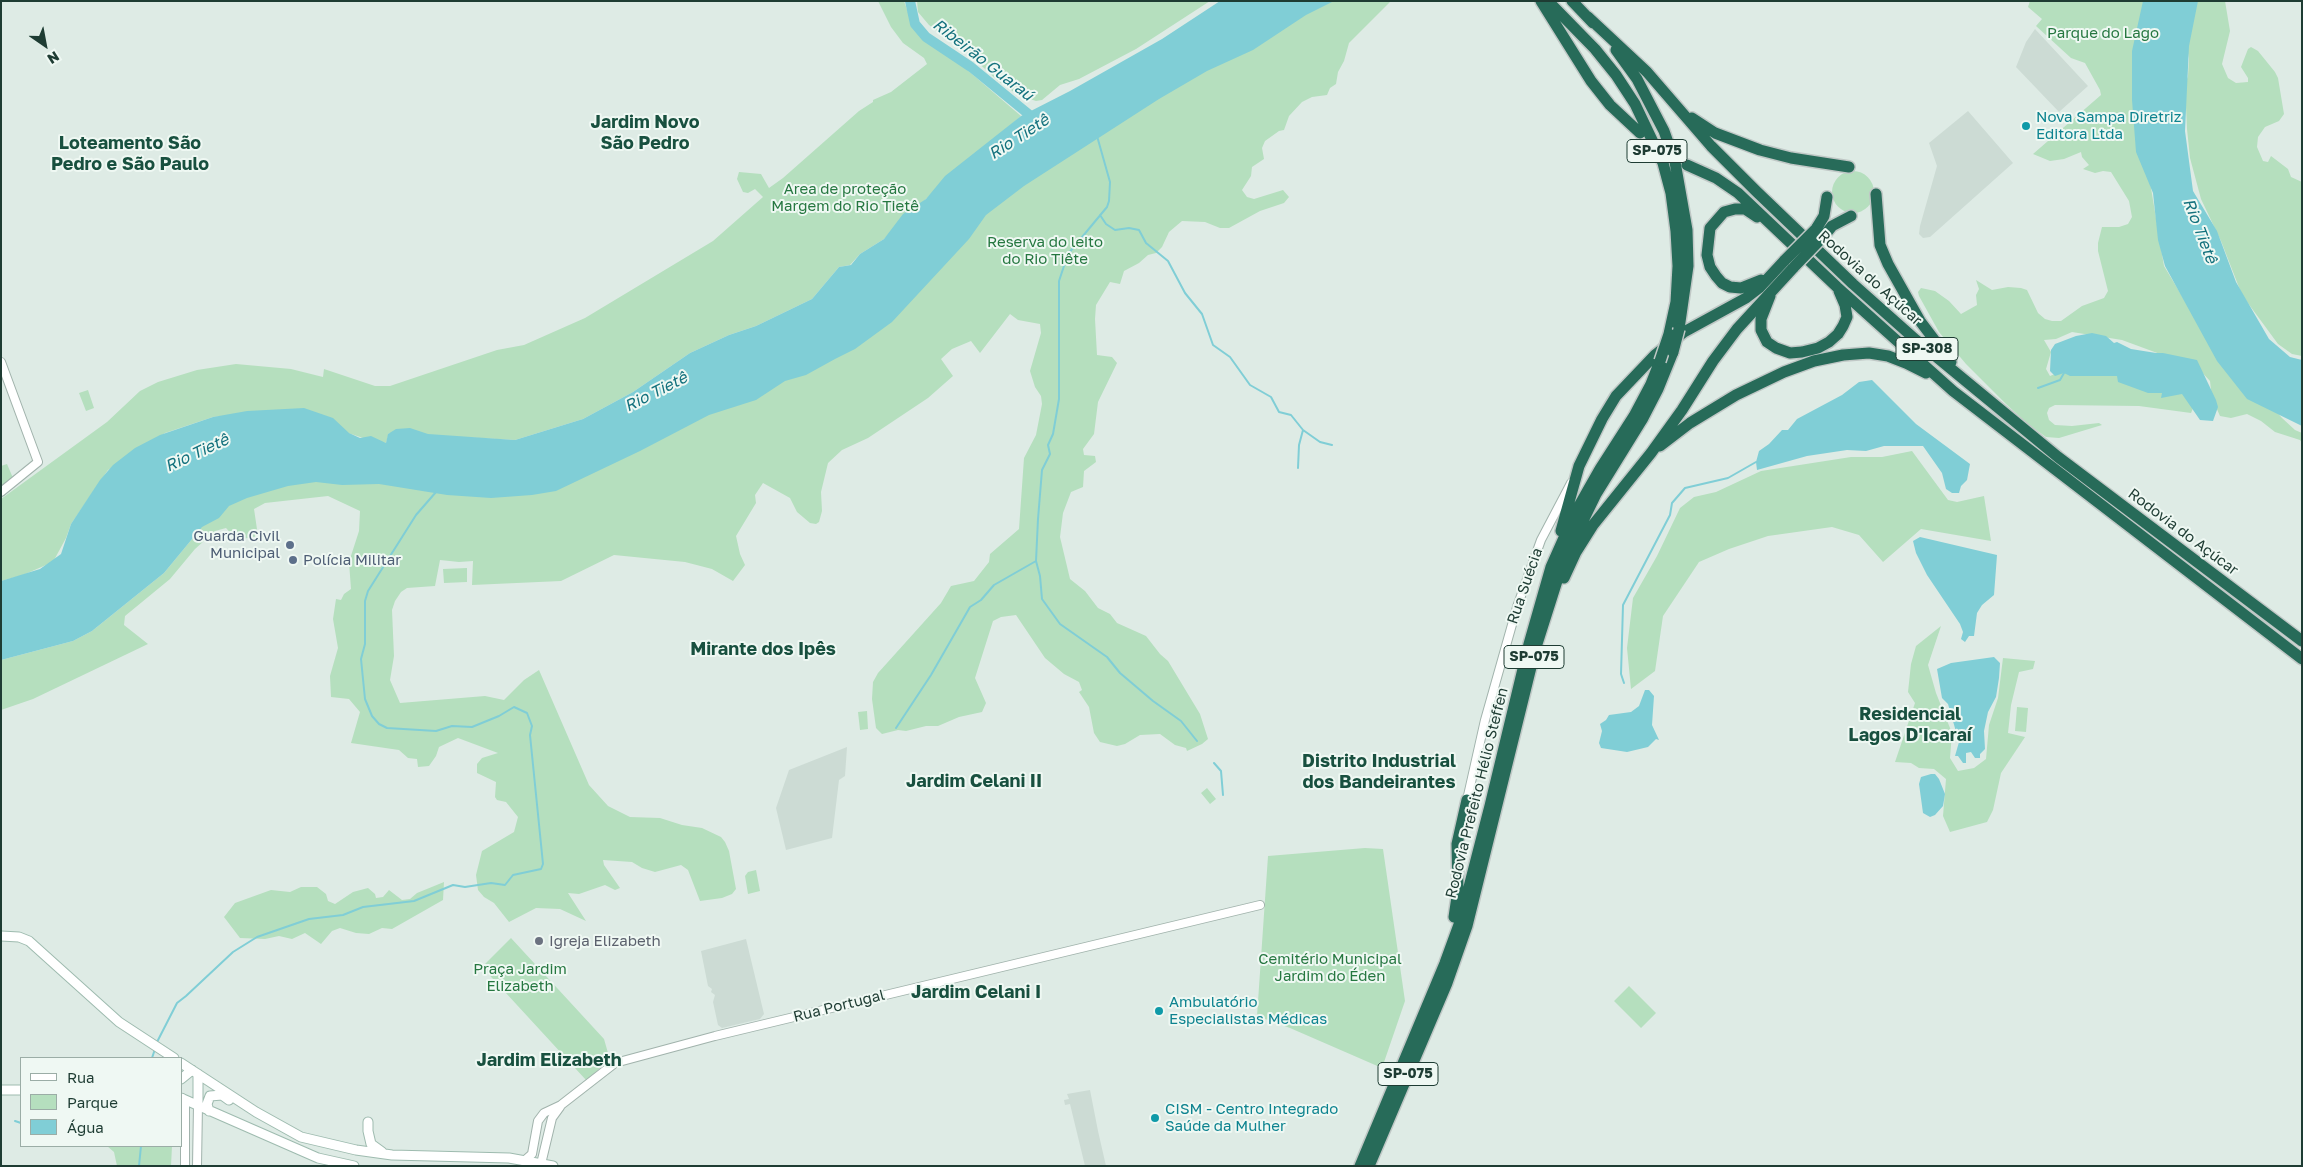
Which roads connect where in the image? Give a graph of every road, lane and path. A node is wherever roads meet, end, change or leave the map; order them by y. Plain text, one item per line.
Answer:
1 (1541, 1) edge
2 (1548, 1) edge
3 (1572, 1) edge
4 (1588, 17) junction
5 (1680, 111) junction
6 (1640, 133) dead end
7 (1687, 165) dead end
8 (1849, 167) dead end
9 (1876, 194) dead end
10 (1827, 197) dead end
11 (1851, 216) dead end
12 (1820, 232) junction
13 (1785, 238) junction
14 (1790, 263) junction
15 (1773, 273) junction
16 (1838, 287) junction
17 (1773, 288) junction
18 (1674, 332) junction
19 (1, 362) edge
20 (1954, 391) junction
21 (1978, 393) junction
22 (1651, 453) junction
23 (1579, 466) junction
24 (1, 492) edge
25 (1551, 567) junction
26 (1544, 618) junction
27 (2302, 641) edge
28 (2302, 658) edge
29 (1467, 800) joint
30 (1260, 906) dead end
31 (1, 936) edge
32 (1445, 963) junction
33 (172, 1057) edge
34 (182, 1064) edge
35 (195, 1072) junction
36 (182, 1078) edge
37 (1, 1090) edge
38 (20, 1090) edge
39 (198, 1090) junction
40 (182, 1098) edge
41 (182, 1098) edge
42 (182, 1100) edge
43 (198, 1105) junction
44 (560, 1105) junction
45 (209, 1110) junction
46 (256, 1112) junction
47 (368, 1122) dead end
48 (385, 1154) junction
49 (492, 1159) junction
50 (524, 1160) junction
51 (540, 1165) edge
52 (185, 1166) edge
53 (197, 1166) edge
54 (354, 1166) edge
55 (465, 1166) edge
56 (553, 1166) edge
57 (1360, 1166) edge
58 (1371, 1166) edge

1 - 6 highway
2 - 18 highway, Rodovia Prefeito Hélio Steffen / SP-075
3 - 4 highway, Rodovia Prefeito Hélio Steffen / SP-075
4 - 5 highway, Rodovia do Açúcar / SP-308
4 - 18 highway, Rodovia Prefeito Hélio Steffen / SP-075
5 - 8 highway
5 - 21 highway, Rodovia do Açúcar / SP-308
7 - 13 highway, Rodovia do Açúcar / SP-308
9 - 21 highway
10 - 12 highway
11 - 12 highway
12 - 14 highway, bridge
13 - 15 highway
13 - 16 highway, Rodovia do Açúcar / SP-308
14 - 15 highway
14 - 17 highway
15 - 23 highway
16 - 17 highway
16 - 20 highway, Rodovia do Açúcar / SP-308
17 - 22 highway
18 - 25 highway, Rodovia Prefeito Hélio Steffen / SP-075, bridge
18 - 26 highway, Rodovia Prefeito Hélio Steffen / SP-075, bridge
19 - 24 street
20 - 22 highway
20 - 28 highway, Rodovia do Açúcar / SP-308
21 - 27 highway, Rodovia do Açúcar / SP-308
22 - 26 highway
23 - 25 highway
23 - 29 street, Rua Suécia
25 - 32 highway, Rodovia Prefeito Hélio Steffen / SP-075
26 - 58 highway, Rodovia Prefeito Hélio Steffen / SP-075
29 - 32 highway
30 - 44 street, Rua Portugal
31 - 33 main road
32 - 57 highway, Rodovia Prefeito Hélio Steffen / SP-075
34 - 35 main road
35 - 36 main road
35 - 39 main road
35 - 46 main road
37 - 38 main road
39 - 40 main road
39 - 43 main road
41 - 43 main road
42 - 52 street
43 - 45 main road
43 - 53 street
44 - 50 street, Rua Portugal
44 - 51 street
45 - 46 main road
45 - 54 main road
46 - 48 main road
47 - 48 main road
48 - 49 main road
49 - 50 main road
49 - 55 main road
50 - 51 main road
51 - 56 main road

